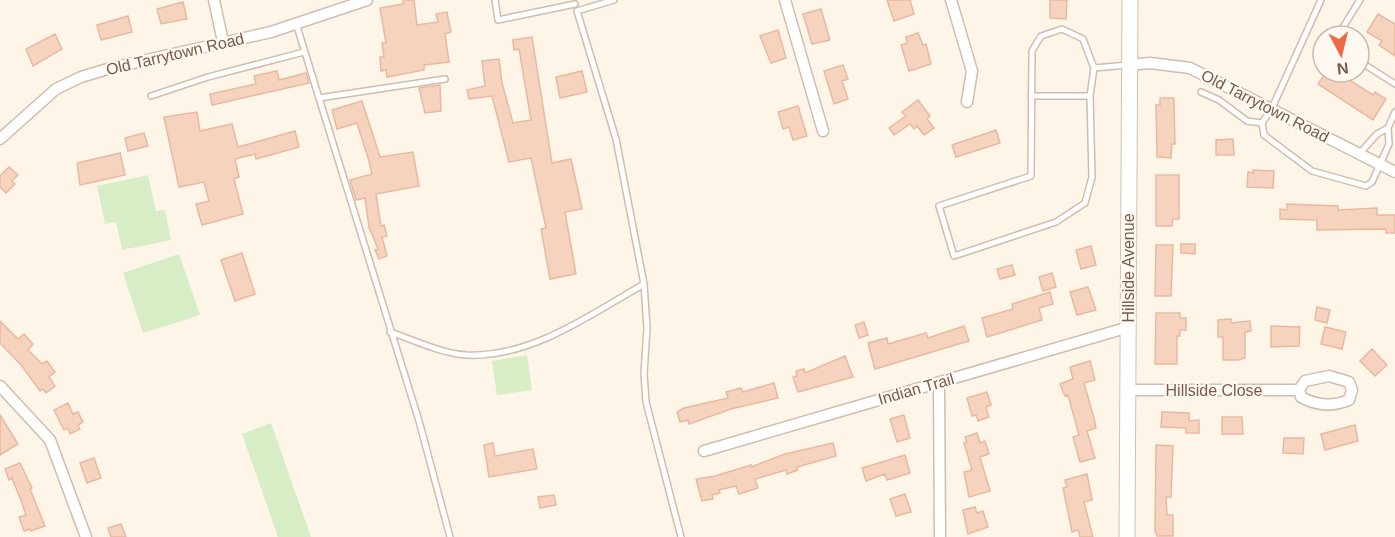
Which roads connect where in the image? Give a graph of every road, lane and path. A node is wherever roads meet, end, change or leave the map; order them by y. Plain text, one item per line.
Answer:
1 (214, 0) edge
2 (367, 0) edge
3 (495, 0) edge
4 (614, 0) edge
5 (785, 0) edge
6 (951, 0) edge
7 (1130, 0) edge
8 (1321, 0) edge
9 (1360, 0) edge
10 (574, 2) edge
11 (577, 11) junction
12 (296, 23) junction
13 (1345, 24) edge
14 (223, 42) junction
15 (304, 52) junction
16 (1129, 65) junction
17 (1094, 68) junction
18 (1371, 69) edge
19 (445, 79) dead end
20 (1395, 84) edge
21 (1201, 92) dead end
22 (151, 96) dead end
23 (1031, 96) junction
24 (1090, 96) junction
25 (319, 98) junction
26 (967, 102) dead end
27 (1272, 108) junction
28 (1395, 112) edge
29 (1262, 123) junction
30 (1388, 128) junction
31 (823, 131) dead end
32 (0, 139) edge
33 (1360, 153) junction
34 (1380, 164) junction
35 (1395, 172) edge
36 (644, 284) junction
37 (1129, 327) junction
38 (390, 332) junction
39 (939, 383) junction
40 (0, 386) edge
41 (1129, 390) junction
42 (1299, 390) junction
43 (704, 451) dead end
44 (86, 537) edge
45 (450, 537) edge
46 (681, 537) edge
47 (940, 537) edge
48 (1127, 537) edge

1 - 14 street
2 - 12 street, Old Tarrytown Road
3 - 10 lane
4 - 11 lane
5 - 31 street
6 - 26 street
7 - 16 main road, Hillside Avenue
8 - 27 lane
9 - 13 lane
10 - 11 lane
11 - 36 lane
12 - 14 street, Old Tarrytown Road
12 - 15 lane
14 - 32 street, Old Tarrytown Road
15 - 22 lane
15 - 25 lane
16 - 17 lane
16 - 27 street, Old Tarrytown Road
16 - 37 main road, Hillside Avenue
17 - 23 lane
17 - 24 lane
18 - 20 lane
19 - 25 lane
21 - 29 lane
23 - 24 lane
23 - 24 lane
25 - 38 lane
27 - 29 lane
27 - 33 street, Old Tarrytown Road
28 - 30 lane
29 - 34 lane
30 - 33 lane
30 - 34 lane
33 - 34 street, Old Tarrytown Road
34 - 35 street, Old Tarrytown Road
36 - 38 lane
36 - 46 lane
37 - 39 street, Indian Trail
37 - 41 main road, Hillside Avenue
38 - 45 lane
39 - 43 street, Indian Trail
39 - 47 street
40 - 44 street
41 - 42 street, Hillside Close
41 - 48 main road, Hillside Avenue
42 - 42 street, Hillside Close

